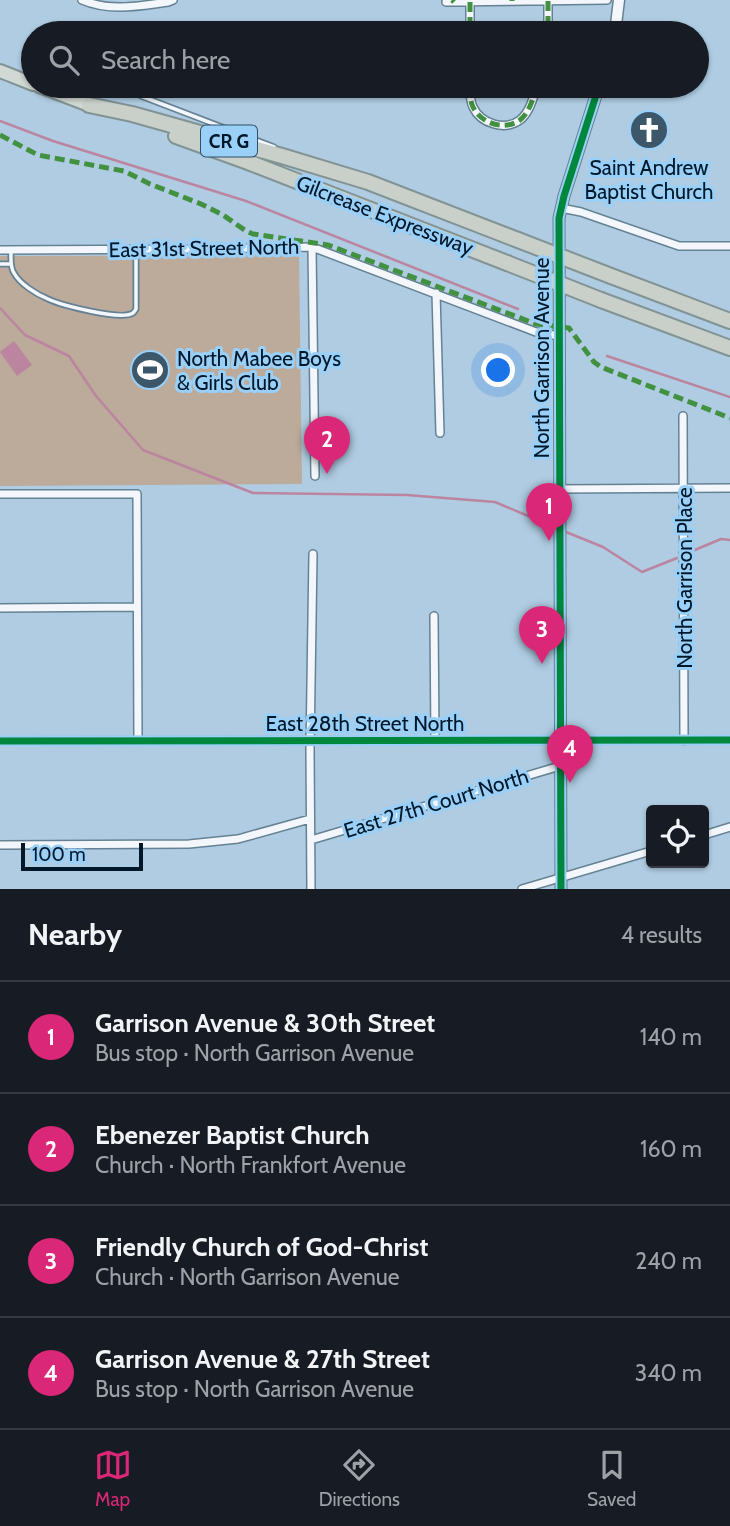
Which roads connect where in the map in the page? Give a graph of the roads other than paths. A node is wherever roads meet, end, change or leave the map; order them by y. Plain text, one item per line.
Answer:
1 (82, 0) edge
2 (173, 0) edge
3 (607, 0) edge
4 (619, 0) edge
5 (512, 1) edge
6 (548, 1) edge
7 (95, 2) edge
8 (451, 2) edge
9 (470, 2) junction
10 (470, 21) edge
11 (548, 21) edge
12 (616, 21) edge
13 (0, 71) edge
14 (21, 79) edge
15 (72, 98) edge
16 (146, 98) edge
17 (470, 98) edge
18 (533, 98) edge
19 (595, 98) edge
20 (89, 104) junction
21 (368, 182) junction
22 (561, 208) junction
23 (730, 246) edge
24 (312, 247) junction
25 (0, 250) edge
26 (11, 250) junction
27 (136, 250) junction
28 (0, 264) edge
29 (11, 264) junction
30 (436, 293) junction
31 (730, 321) edge
32 (559, 336) junction
33 (730, 348) edge
34 (683, 416) dead end
35 (440, 433) dead end
36 (315, 476) dead end
37 (685, 488) junction
38 (730, 488) edge
39 (559, 489) junction
40 (0, 494) edge
41 (313, 554) dead end
42 (137, 607) junction
43 (0, 608) edge
44 (434, 616) dead end
45 (312, 740) junction
46 (435, 740) junction
47 (560, 740) junction
48 (730, 740) edge
49 (0, 741) edge
50 (138, 741) junction
51 (684, 741) junction
52 (560, 766) junction
53 (310, 819) junction
54 (730, 827) edge
55 (709, 833) edge
56 (311, 840) junction
57 (0, 845) edge
58 (646, 852) edge
59 (561, 878) junction
60 (312, 889) edge
61 (522, 889) edge
62 (561, 889) edge

1 - 7 street
2 - 7 street
3 - 6 street
4 - 12 street
5 - 6 street
5 - 9 street
6 - 11 street
8 - 9 street
9 - 10 street
13 - 14 highway
15 - 20 highway, Gilcrease Expressway / CR G
16 - 21 lane, Gilcrease Expressway
17 - 18 street
19 - 22 street, North Garrison Avenue
20 - 21 highway, CR G
20 - 33 highway, Gilcrease Expressway / CR G, bridge
21 - 31 highway, Gilcrease Expressway / CR G, bridge
22 - 23 street
22 - 32 street, North Garrison Avenue
24 - 27 street, East 31st Street North
24 - 30 street, East 31st Street North
24 - 36 street
25 - 26 street, East 31st Street North
26 - 27 street, East 31st Street North
26 - 29 lane
27 - 29 lane
28 - 29 lane
30 - 32 street, East 31st Street North
30 - 35 street
32 - 39 street, North Garrison Avenue
34 - 37 street, North Garrison Place
37 - 38 street
37 - 39 street
37 - 51 street, North Garrison Place
39 - 47 street, North Garrison Avenue
40 - 42 street
41 - 45 street
42 - 43 street
42 - 50 street
44 - 46 street
45 - 46 street, East 28th Street North
45 - 50 street, East 28th Street North
45 - 53 street
46 - 47 street, East 28th Street North
47 - 51 street, East 28th Street North
47 - 52 street, North Garrison Avenue
48 - 51 street, East 28th Street North
49 - 50 street, East 28th Street North
52 - 56 street, East 27th Court North
52 - 59 street, North Garrison Avenue
53 - 56 street
53 - 57 street, East 27th Court North
54 - 55 street
56 - 60 street
58 - 59 street
59 - 61 street
59 - 62 street, North Garrison Avenue

